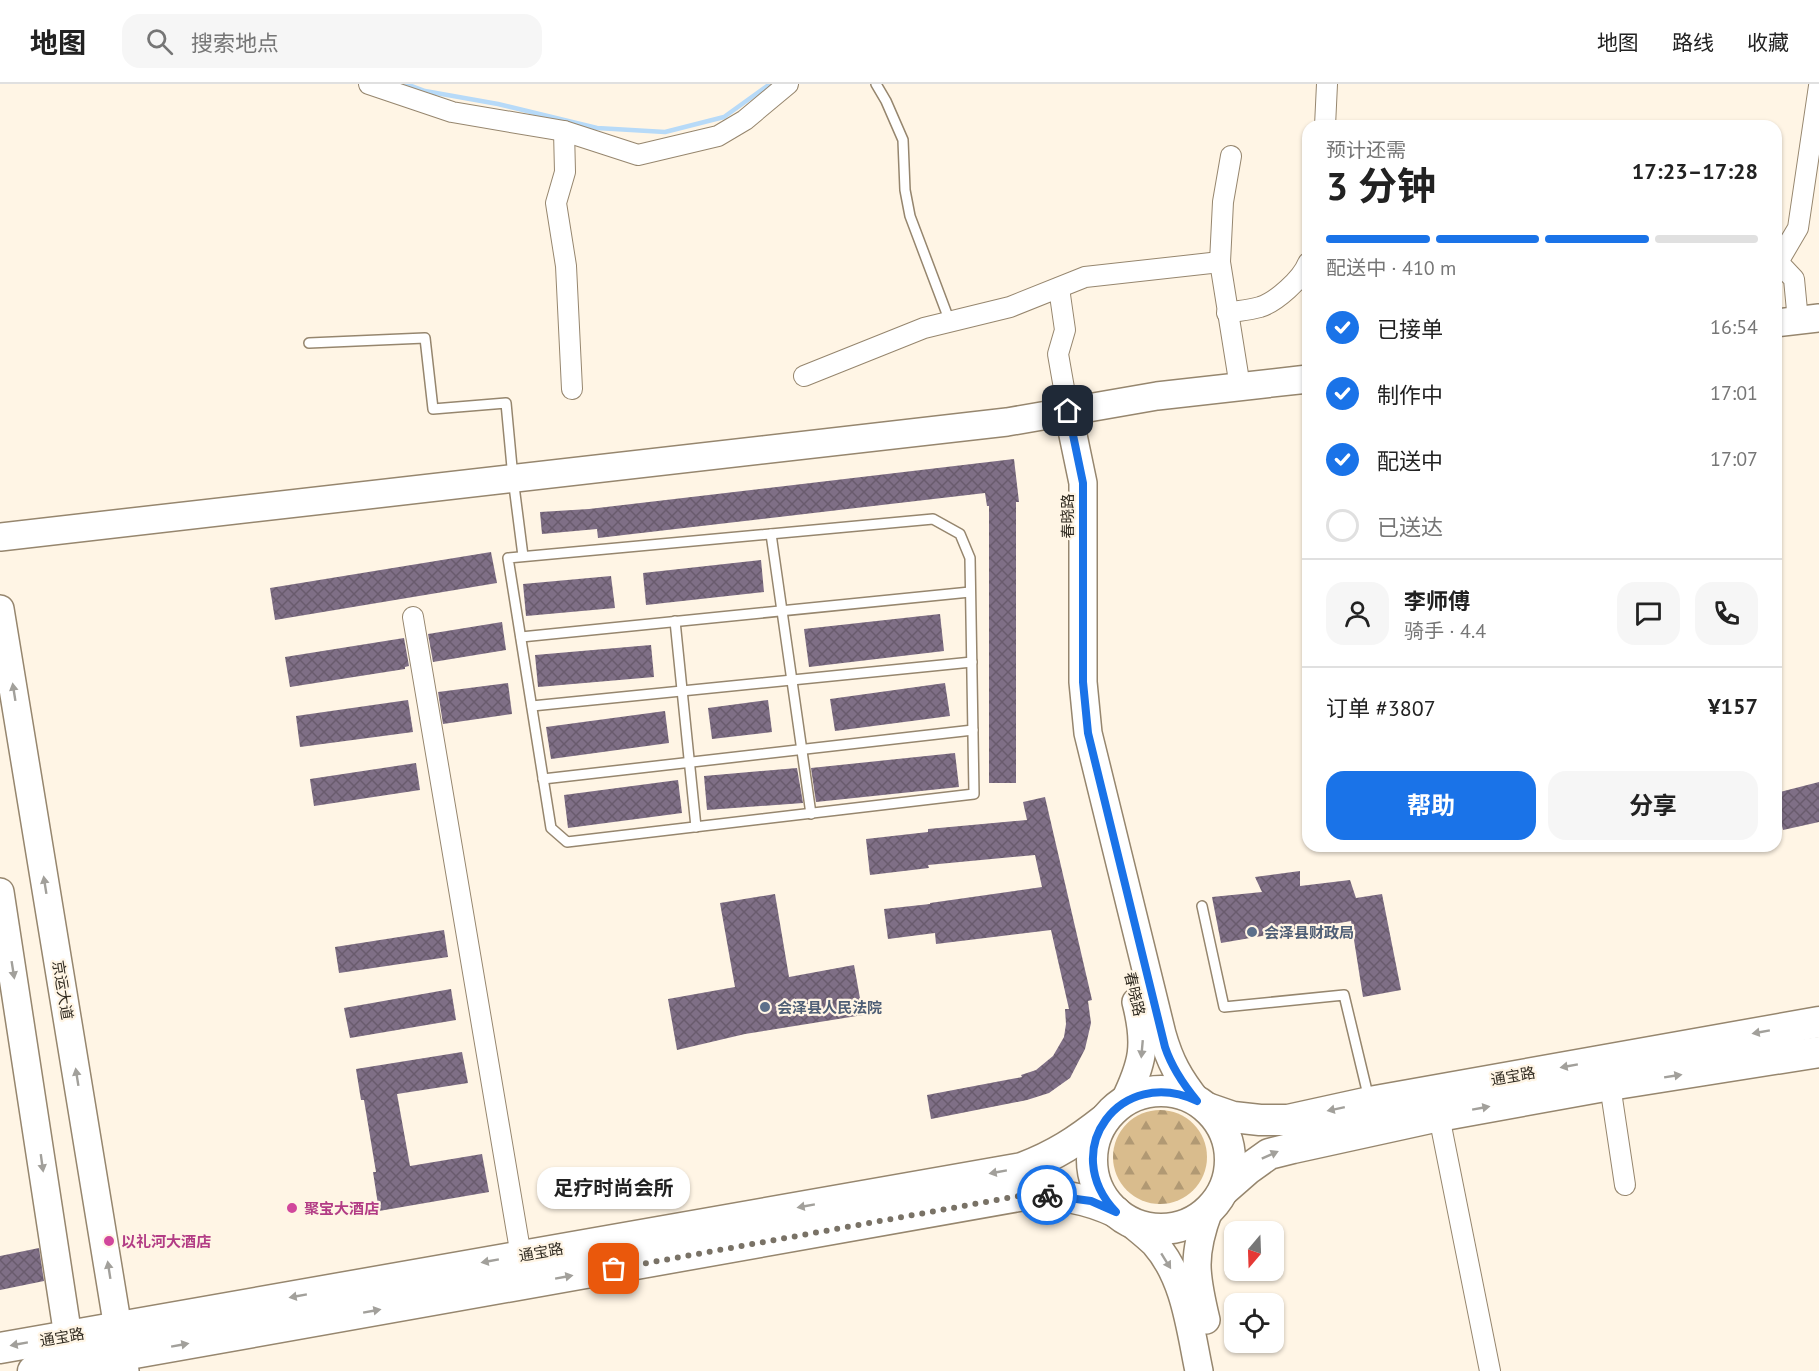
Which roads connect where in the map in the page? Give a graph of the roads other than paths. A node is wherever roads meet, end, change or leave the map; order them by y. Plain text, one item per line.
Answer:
1 (369, 84) edge
2 (788, 84) edge
3 (876, 84) edge
4 (1327, 84) edge
5 (1819, 86) edge
6 (1325, 120) edge
7 (564, 131) junction
8 (1231, 156) dead end
9 (1782, 255) edge
10 (1220, 262) junction
11 (1782, 266) edge
12 (1302, 274) edge
13 (1059, 288) junction
14 (1227, 314) junction
15 (1798, 321) edge
16 (950, 322) junction
17 (309, 343) dead end
18 (804, 376) dead end
19 (1302, 380) edge
20 (1240, 387) junction
21 (572, 389) dead end
22 (1068, 411) junction
23 (513, 478) junction
24 (771, 534) junction
25 (0, 537) edge
26 (523, 556) junction
27 (970, 591) junction
28 (0, 609) edge
29 (782, 610) junction
30 (413, 617) dead end
31 (675, 621) junction
32 (521, 637) junction
33 (972, 662) junction
34 (792, 680) junction
35 (681, 691) junction
36 (532, 706) junction
37 (973, 730) junction
38 (802, 750) junction
39 (688, 763) junction
40 (543, 779) junction
41 (811, 814) junction
42 (696, 827) junction
43 (0, 892) edge
44 (1202, 906) dead end
45 (1819, 1022) edge
46 (1819, 1052) edge
47 (1610, 1086) junction
48 (1370, 1102) junction
49 (1202, 1105) junction
50 (1115, 1111) junction
51 (1439, 1116) junction
52 (1624, 1185) dead end
53 (1217, 1200) junction
54 (1121, 1216) junction
55 (521, 1256) junction
56 (0, 1347) edge
57 (122, 1351) edge
58 (71, 1357) edge
59 (33, 1371) edge
60 (1199, 1371) edge
61 (1217, 1371) edge
62 (1490, 1371) edge

1 - 7 street
2 - 7 street
3 - 16 lane
4 - 6 street
5 - 9 street
7 - 21 street
8 - 10 street
10 - 13 street
10 - 14 street
11 - 15 street
12 - 14 street
13 - 16 street
13 - 22 street
14 - 20 street
16 - 18 street
17 - 23 lane
19 - 20 street
20 - 22 street
22 - 23 street
22 - 49 street, 春晓路
22 -> 50 street, 春晓路
23 - 25 street
23 - 26 lane
24 - 26 lane
24 - 27 lane
24 - 29 lane
26 - 32 lane
27 - 29 lane
27 - 33 lane
57 -> 28 street, 京运大道
29 - 31 lane
29 - 34 lane
30 - 55 street
31 - 32 lane
31 - 35 lane
32 - 36 lane
33 - 34 lane
33 - 37 lane
34 - 35 lane
34 - 38 lane
35 - 36 lane
35 - 39 lane
36 - 40 lane
37 - 38 lane
37 - 41 lane
38 - 39 lane
38 - 41 lane
39 - 40 lane
39 - 42 lane
40 - 42 lane
41 - 42 lane
43 -> 58 street
44 - 48 lane
45 -> 48 main road, 通宝路
47 -> 46 main road
51 -> 47 main road
47 - 52 street
48 -> 49 main road, 通宝路
49 - 50 main road
49 - 53 main road
50 - 54 main road
50 -> 55 main road, 通宝路
53 -> 51 main road
51 - 62 street
53 - 54 main road
53 - 61 street
57 -> 54 main road, 通宝路
54 -> 60 street
55 -> 57 main road, 通宝路
58 -> 56 main road, 通宝路
57 - 58 main road, 通宝路
58 - 59 main road, 通宝路

